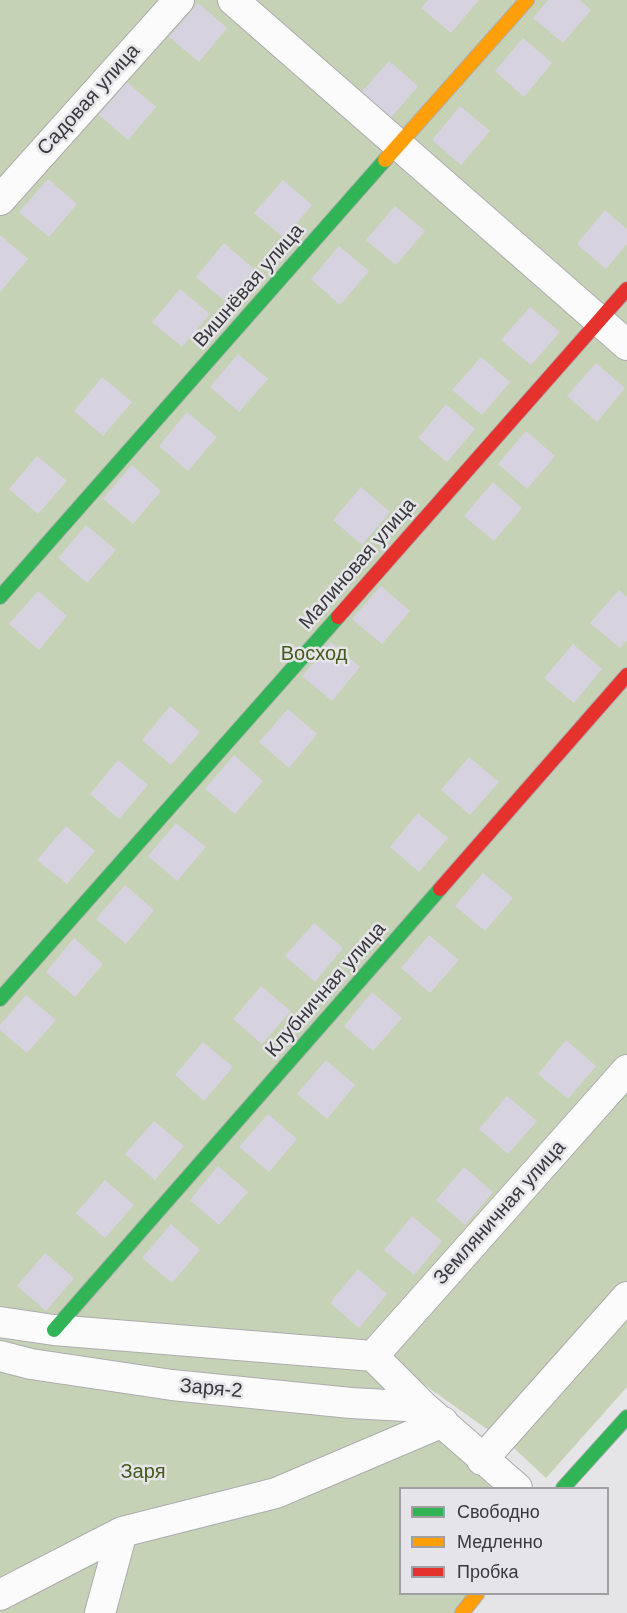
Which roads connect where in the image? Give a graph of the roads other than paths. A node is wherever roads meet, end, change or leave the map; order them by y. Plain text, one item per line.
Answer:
1 (179, 0) edge
2 (233, 0) edge
3 (527, 0) edge
4 (399, 145) junction
5 (0, 200) edge
6 (627, 289) edge
7 (599, 320) junction
8 (627, 345) edge
9 (0, 597) edge
10 (627, 675) edge
11 (0, 999) edge
12 (627, 1070) edge
13 (627, 1298) edge
14 (0, 1322) edge
15 (54, 1330) junction
16 (0, 1356) edge
17 (373, 1356) junction
18 (433, 1415) junction
19 (627, 1417) edge
20 (482, 1460) junction
21 (516, 1487) edge
22 (564, 1487) edge
23 (122, 1532) junction
24 (476, 1595) edge
25 (0, 1596) edge
26 (100, 1613) edge
27 (462, 1613) edge

1 - 5 street, Садовая улица
2 - 4 street
3 - 4 main road, Вишнёвая улица
4 - 7 street
4 - 9 main road, Вишнёвая улица
6 - 7 main road, Малиновая улица
7 - 8 street
7 - 11 main road, Малиновая улица
10 - 15 main road, Клубничная улица
12 - 17 street, Земляничная улица
13 - 20 street
14 - 15 street
15 - 17 street
16 - 18 street, Заря-2
17 - 18 street
18 - 20 street
18 - 23 street
19 - 22 main road
20 - 21 street
23 - 25 street
23 - 26 street
24 - 27 main road

